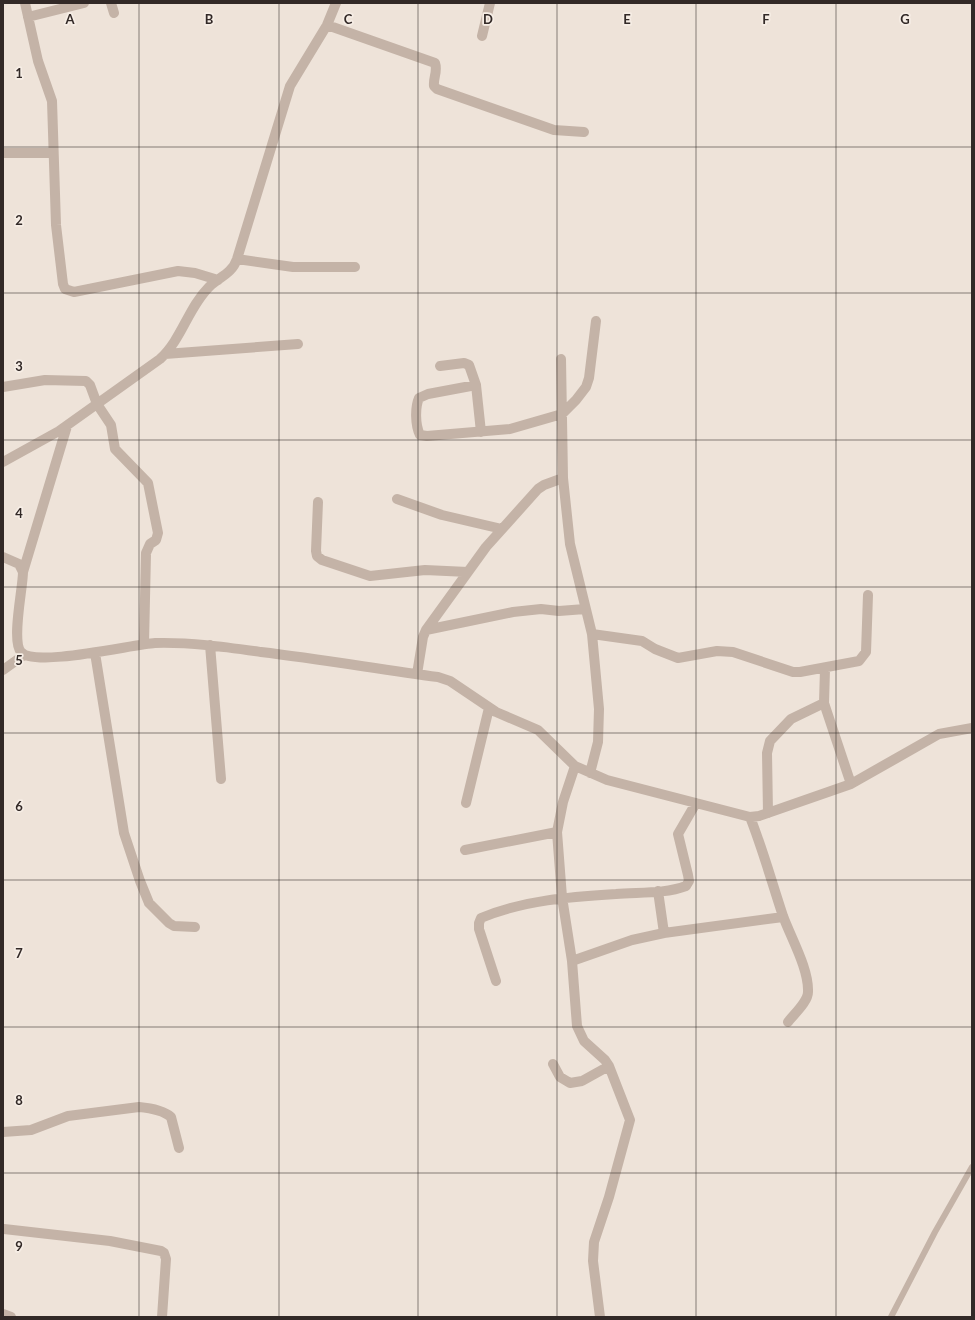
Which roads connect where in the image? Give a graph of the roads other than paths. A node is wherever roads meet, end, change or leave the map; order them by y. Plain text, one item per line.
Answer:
1 (25, 3) edge
2 (84, 3) edge
3 (336, 3) edge
4 (490, 3) edge
5 (28, 17) junction
6 (328, 25) junction
7 (482, 36) dead end
8 (584, 132) dead end
9 (3, 153) edge
10 (53, 153) junction
11 (236, 259) junction
12 (355, 267) dead end
13 (218, 280) junction
14 (596, 321) dead end
15 (298, 344) dead end
16 (165, 354) junction
17 (561, 359) dead end
18 (440, 366) dead end
19 (476, 385) junction
20 (3, 387) edge
21 (97, 404) junction
22 (562, 414) junction
23 (67, 426) junction
24 (481, 432) junction
25 (3, 462) edge
26 (564, 478) junction
27 (397, 500) dead end
28 (318, 502) dead end
29 (502, 529) junction
30 (3, 558) edge
31 (23, 572) junction
32 (468, 572) junction
33 (868, 595) dead end
34 (585, 609) junction
35 (426, 630) junction
36 (592, 634) junction
37 (144, 644) junction
38 (210, 645) junction
39 (95, 653) junction
40 (24, 655) junction
41 (825, 669) junction
42 (3, 670) edge
43 (417, 674) junction
44 (824, 703) junction
45 (490, 708) junction
46 (972, 728) edge
47 (575, 766) junction
48 (590, 773) junction
49 (221, 779) dead end
50 (851, 784) junction
51 (466, 803) dead end
52 (696, 803) junction
53 (768, 813) junction
54 (750, 817) junction
55 (557, 832) junction
56 (465, 850) dead end
57 (658, 891) junction
58 (562, 897) junction
59 (783, 916) junction
60 (194, 927) dead end
61 (664, 933) junction
62 (572, 961) junction
63 (496, 981) dead end
64 (788, 1022) dead end
65 (553, 1064) dead end
66 (609, 1066) junction
67 (3, 1132) edge
68 (179, 1148) dead end
69 (972, 1168) edge
70 (4, 1229) edge
71 (3, 1314) edge
72 (11, 1317) edge
73 (162, 1317) edge
74 (600, 1317) edge
75 (892, 1317) edge

1 - 5 street
2 - 5 street
3 - 6 street
4 - 7 street
5 - 10 street
6 - 8 street
6 - 11 street
9 - 10 street
10 - 13 street
11 - 12 street
11 - 13 street
13 - 16 street
14 - 22 street
15 - 16 street
16 - 21 street
17 - 22 street
18 - 19 street
19 - 24 street
19 - 24 street
20 - 21 street
21 - 23 street
21 - 37 street
22 - 24 street
22 - 26 street
23 - 25 street
23 - 31 street
26 - 29 street
26 - 34 street
27 - 29 street
28 - 32 street
29 - 32 street
30 - 31 street
31 - 40 street
32 - 35 street
33 - 41 street
34 - 35 street
34 - 36 street
35 - 43 street
36 - 41 street
36 - 48 street
37 - 38 street
37 - 39 street
38 - 43 street
38 - 49 street
39 - 40 street
39 - 60 street
40 - 42 street
41 - 44 street
43 - 45 street
44 - 50 street
44 - 53 street
45 - 47 street
45 - 51 street
46 - 50 street
47 - 48 street
47 - 55 street
48 - 52 street
50 - 53 street
52 - 54 street
52 - 57 street
53 - 54 street
54 - 59 street
55 - 56 street
55 - 58 street
57 - 58 street
57 - 61 street
58 - 62 street
58 - 63 street
59 - 61 street
59 - 64 street
61 - 62 street
62 - 66 street
65 - 66 street
66 - 74 street
67 - 68 street
69 - 75 lane
70 - 73 street
71 - 72 street

